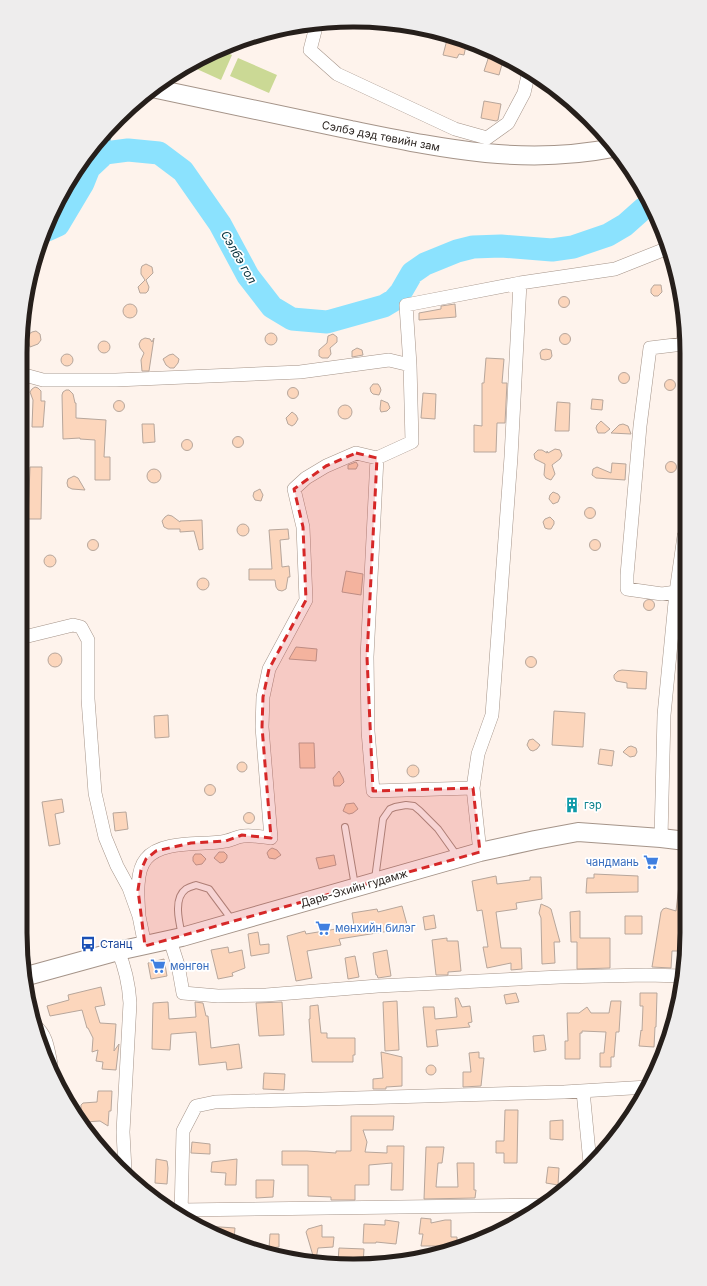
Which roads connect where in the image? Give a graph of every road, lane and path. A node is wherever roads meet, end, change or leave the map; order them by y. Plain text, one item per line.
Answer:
1 (315, 30) edge
2 (528, 77) edge
3 (161, 90) edge
4 (608, 149) edge
5 (663, 250) edge
6 (520, 283) junction
7 (680, 344) edge
8 (410, 365) junction
9 (27, 376) edge
10 (377, 458) junction
11 (680, 564) edge
12 (676, 592) junction
13 (27, 636) edge
14 (473, 788) junction
15 (345, 827) dead end
16 (661, 838) junction
17 (680, 840) edge
18 (480, 852) junction
19 (459, 858) junction
20 (374, 883) junction
21 (355, 887) junction
22 (139, 916) junction
23 (234, 922) junction
24 (176, 938) junction
25 (145, 946) junction
26 (118, 951) junction
27 (30, 975) edge
28 (677, 976) edge
29 (641, 1086) edge
30 (583, 1091) junction
31 (589, 1158) edge
32 (125, 1165) edge
33 (533, 1205) edge
34 (181, 1210) edge
35 (187, 1213) edge

1 - 2 street
3 - 4 main road, Сэлбэ дэд төвийн зам
5 - 6 street
6 - 8 street
6 - 14 street
7 - 12 street
8 - 9 street
8 - 10 street
10 - 14 street
10 - 22 street
11 - 12 street
12 - 16 street
13 - 22 street
14 - 18 street
15 - 21 lane
16 - 17 main road, Дарь-Эхийн гудамж
16 - 18 main road, Дарь-Эхийн гудамж
18 - 19 main road, Дарь-Эхийн гудамж
19 - 20 main road, Дарь-Эхийн гудамж
19 - 20 lane
20 - 21 main road, Дарь-Эхийн гудамж
21 - 23 main road, Дарь-Эхийн гудамж
22 - 25 street
23 - 24 main road, Дарь-Эхийн гудамж
23 - 24 lane
24 - 25 main road, Дарь-Эхийн гудамж
24 - 28 street
25 - 26 main road, Дарь-Эхийн гудамж
26 - 27 main road, Дарь-Эхийн гудамж
26 - 32 street
29 - 30 street
30 - 31 street
30 - 34 street
33 - 35 street

